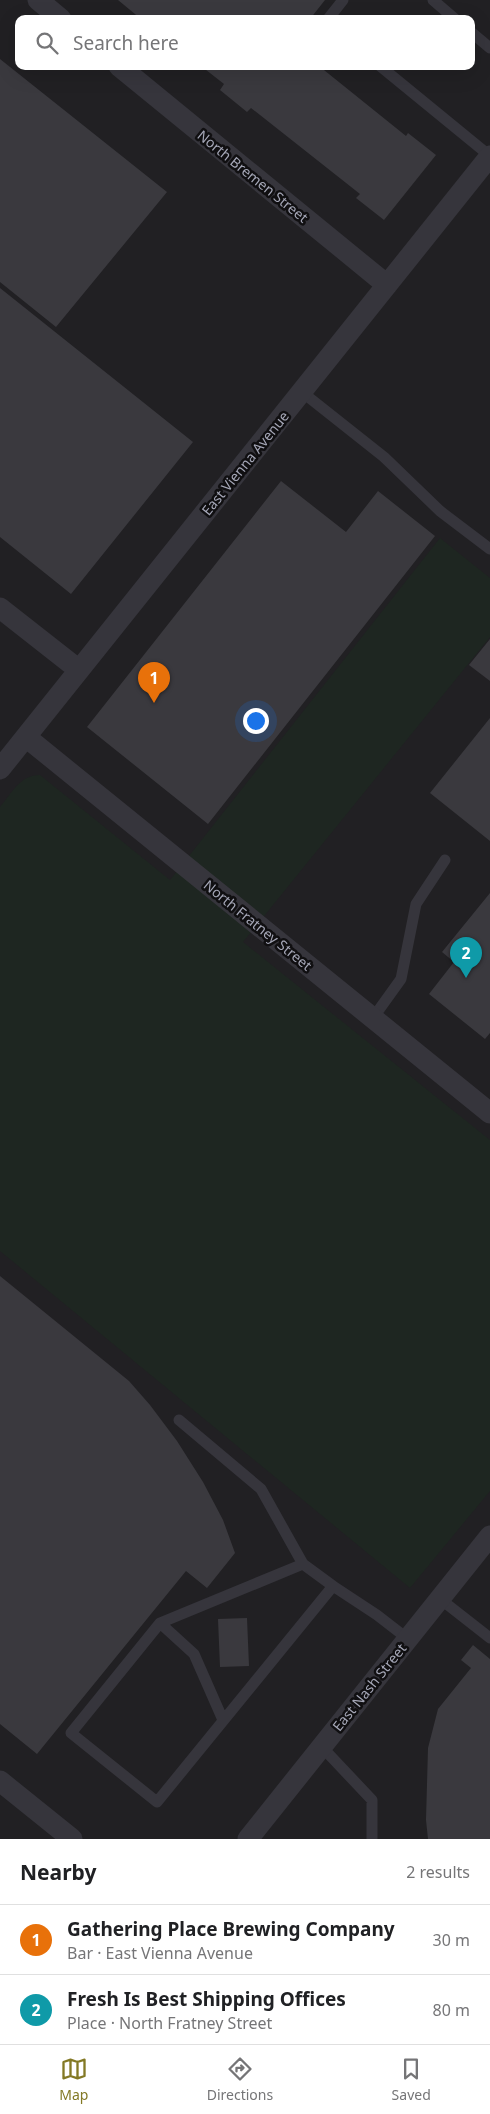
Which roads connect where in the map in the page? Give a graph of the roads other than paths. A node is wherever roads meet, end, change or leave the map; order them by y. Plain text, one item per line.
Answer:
1 (38, 0) edge
2 (344, 0) edge
3 (433, 0) edge
4 (56, 15) edge
5 (331, 15) edge
6 (450, 15) edge
7 (475, 35) edge
8 (490, 48) edge
9 (124, 70) edge
10 (385, 70) edge
11 (490, 156) edge
12 (387, 285) junction
13 (302, 392) junction
14 (490, 549) edge
15 (0, 608) edge
16 (79, 670) junction
17 (26, 737) junction
18 (0, 769) edge
19 (445, 860) dead end
20 (373, 1018) junction
21 (490, 1113) edge
22 (179, 1420) dead end
23 (490, 1536) edge
24 (303, 1564) junction
25 (333, 1586) junction
26 (440, 1598) junction
27 (160, 1623) junction
28 (490, 1638) edge
29 (408, 1639) junction
30 (223, 1720) junction
31 (322, 1747) junction
32 (0, 1781) edge
33 (72, 1839) edge
34 (248, 1839) edge
35 (372, 1839) edge

1 - 4 street
2 - 5 lane
3 - 6 lane
7 - 8 lane
9 - 12 street, North Bremen Street
10 - 11 lane
11 - 12 street, East Vienna Avenue
12 - 13 street, East Vienna Avenue
13 - 14 lane
13 - 16 street, East Vienna Avenue
15 - 16 street
16 - 17 street, East Vienna Avenue
17 - 18 street, East Vienna Avenue
17 - 20 street, North Fratney Street
19 - 20 lane
20 - 21 street, North Fratney Street
22 - 24 lane
23 - 26 street, East Nash Street
24 - 25 lane
24 - 27 lane
25 - 29 lane
25 - 30 lane
26 - 28 lane
26 - 29 street, East Nash Street
27 - 30 lane
27 - 30 lane
29 - 31 street, East Nash Street
31 - 34 street, East Nash Street
31 - 35 lane
32 - 33 street

